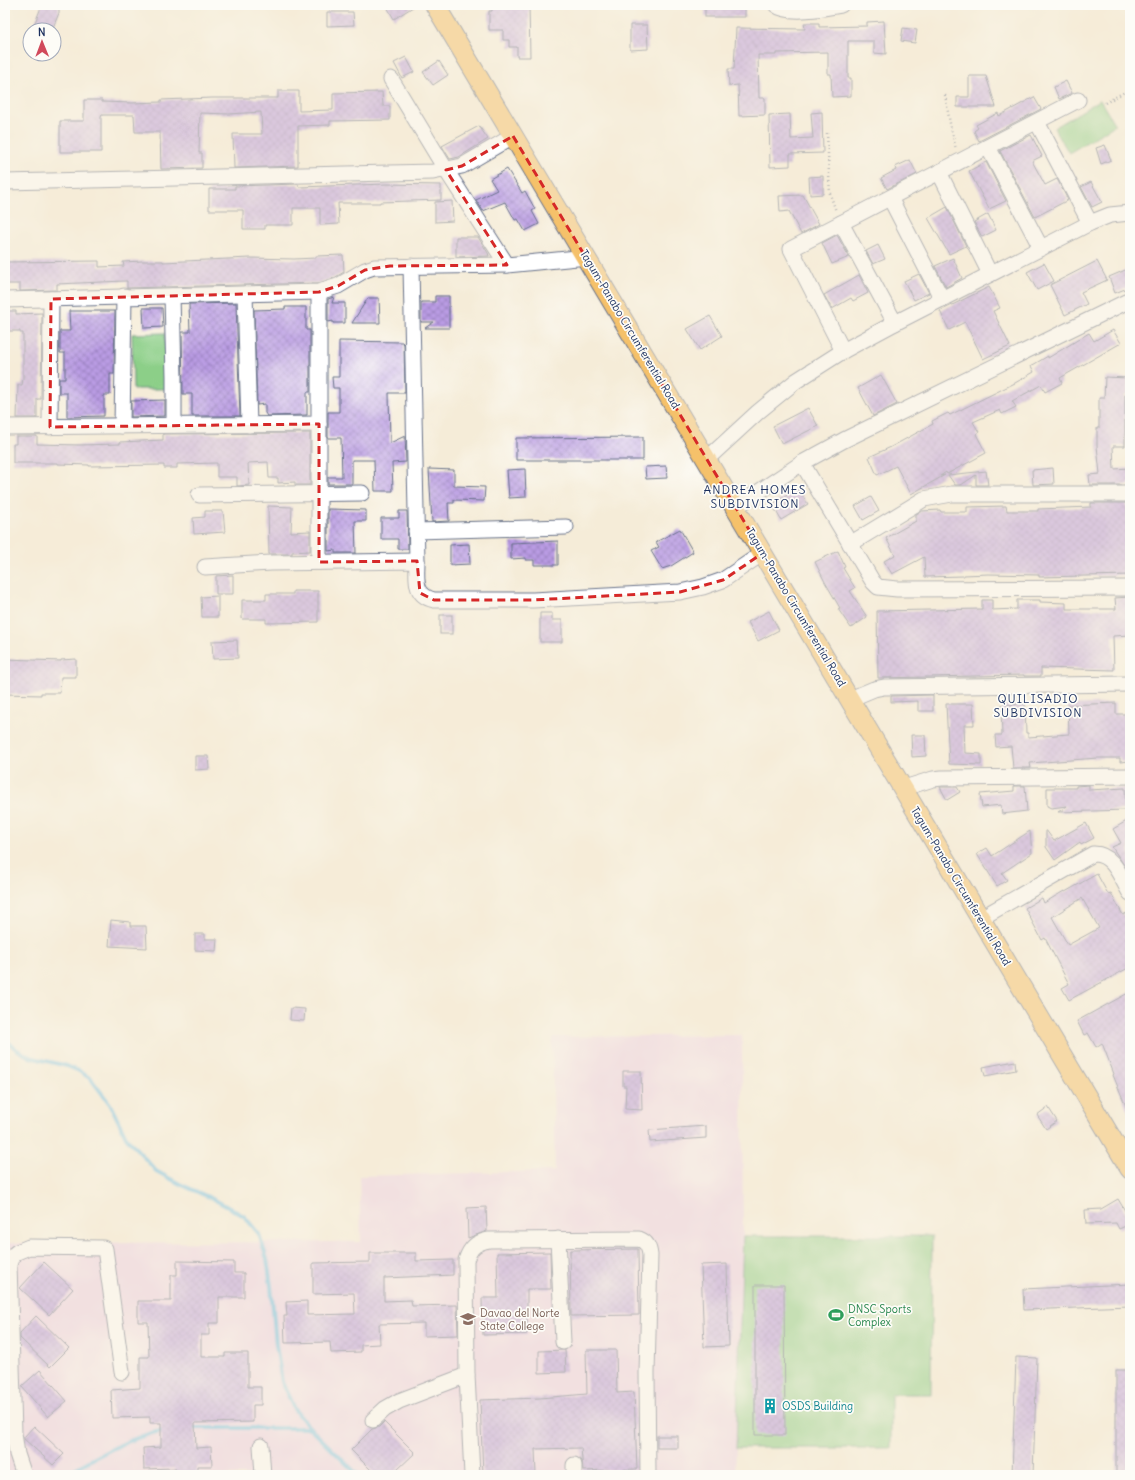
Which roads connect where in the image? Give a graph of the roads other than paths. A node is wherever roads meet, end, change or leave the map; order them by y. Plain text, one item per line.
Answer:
1 (435, 5) edge
2 (776, 5) edge
3 (840, 5) edge
4 (391, 79) dead end
5 (1078, 100) dead end
6 (1037, 122) junction
7 (513, 136) junction
8 (988, 147) junction
9 (446, 170) junction
10 (939, 172) junction
11 (5, 182) edge
12 (890, 198) junction
13 (1130, 213) edge
14 (841, 223) junction
15 (1090, 223) junction
16 (1041, 248) junction
17 (587, 257) junction
18 (506, 265) junction
19 (411, 266) junction
20 (990, 274) junction
21 (319, 292) junction
22 (245, 294) junction
23 (124, 296) junction
24 (172, 296) junction
25 (51, 299) junction
26 (942, 299) junction
27 (5, 300) edge
28 (1130, 300) edge
29 (895, 323) junction
30 (843, 351) junction
31 (319, 424) junction
32 (174, 425) junction
33 (249, 425) junction
34 (122, 426) junction
35 (5, 427) edge
36 (50, 427) junction
37 (708, 459) junction
38 (802, 463) junction
39 (319, 493) junction
40 (362, 493) dead end
41 (1130, 494) edge
42 (199, 495) dead end
43 (736, 507) junction
44 (566, 527) dead end
45 (416, 531) junction
46 (850, 544) junction
47 (763, 553) junction
48 (417, 561) junction
49 (319, 562) junction
50 (205, 567) dead end
51 (1130, 588) edge
52 (1130, 684) edge
53 (850, 699) junction
54 (1130, 776) edge
55 (904, 788) junction
56 (1130, 893) edge
57 (981, 918) junction
58 (1130, 1169) edge
59 (558, 1239) junction
60 (563, 1342) dead end
61 (122, 1372) dead end
62 (467, 1375) junction
63 (373, 1420) dead end
64 (261, 1446) dead end
65 (24, 1475) edge
66 (263, 1475) edge
67 (472, 1475) edge
68 (648, 1475) edge

1 - 7 main road, Tagum-Panabo Circumferential Road
2 - 3 street
4 - 9 street
5 - 6 street
6 - 8 street
6 - 15 street
7 - 9 street
7 - 17 main road, Tagum-Panabo Circumferential Road
8 - 10 street
8 - 16 street
9 - 11 street
9 - 18 street
10 - 12 street
10 - 20 street
12 - 14 street
12 - 26 street
13 - 15 street
14 - 29 street
14 - 30 street
15 - 16 street
16 - 20 street
17 - 18 street
17 - 37 main road, Tagum-Panabo Circumferential Road
18 - 19 street
19 - 21 street
19 - 45 street
20 - 26 street
21 - 22 street
21 - 31 street
22 - 24 street
22 - 33 street
23 - 24 street
23 - 25 street
23 - 34 street
24 - 32 street
25 - 27 street
25 - 36 street
26 - 29 street
28 - 38 street
29 - 30 street
30 - 37 street
31 - 33 street
31 - 39 street
32 - 33 street
32 - 34 street
34 - 36 street
35 - 36 street
37 - 43 main road, Tagum-Panabo Circumferential Road
38 - 43 street
38 - 46 street
39 - 40 street
39 - 42 street
39 - 49 street
41 - 46 street
43 - 47 main road, Tagum-Panabo Circumferential Road
44 - 45 street
45 - 48 street
46 - 51 street
47 - 48 street
47 - 53 main road, Tagum-Panabo Circumferential Road
48 - 49 street
49 - 50 street
52 - 53 street
53 - 55 main road, Tagum-Panabo Circumferential Road
54 - 55 street
55 - 57 main road, Tagum-Panabo Circumferential Road
56 - 57 street
57 - 58 main road, Tagum-Panabo Circumferential Road
59 - 60 street
59 - 62 street
59 - 68 street
61 - 65 street
62 - 63 street
62 - 67 street
64 - 66 street

